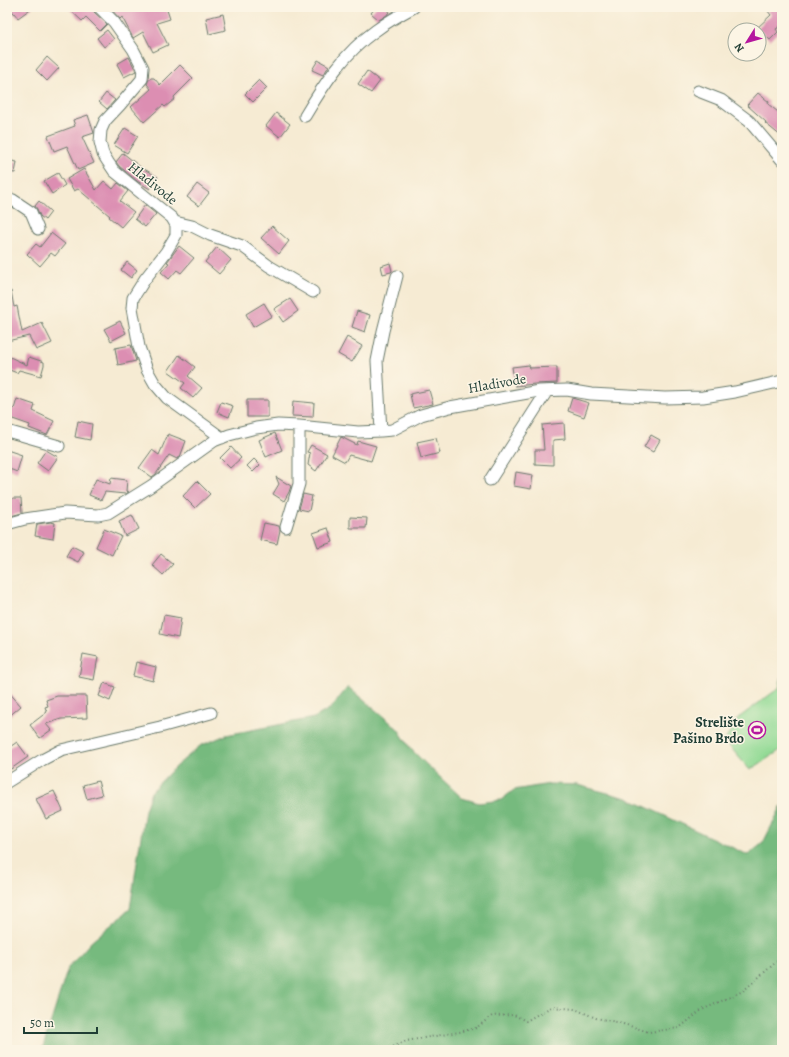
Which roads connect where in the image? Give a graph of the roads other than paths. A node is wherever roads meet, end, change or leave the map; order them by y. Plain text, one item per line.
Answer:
1 (99, 7) edge
2 (414, 7) edge
3 (698, 91) dead end
4 (305, 116) dead end
5 (782, 160) edge
6 (7, 198) edge
7 (175, 222) junction
8 (38, 229) dead end
9 (397, 276) dead end
10 (313, 292) dead end
11 (782, 381) edge
12 (547, 391) junction
13 (299, 426) junction
14 (7, 431) edge
15 (381, 431) junction
16 (222, 438) junction
17 (59, 446) dead end
18 (490, 480) dead end
19 (7, 524) edge
20 (286, 527) dead end
21 (211, 713) dead end
22 (7, 782) edge

1 - 7 street, Hladivode
2 - 4 street
3 - 5 street
6 - 8 street
7 - 10 street
7 - 16 street, Hladivode
9 - 15 street
11 - 12 street, Hladivode
12 - 15 street, Hladivode
12 - 18 street
13 - 15 street, Hladivode
13 - 16 street, Hladivode
13 - 20 street
14 - 17 street
16 - 19 street, Hladivode
21 - 22 street

